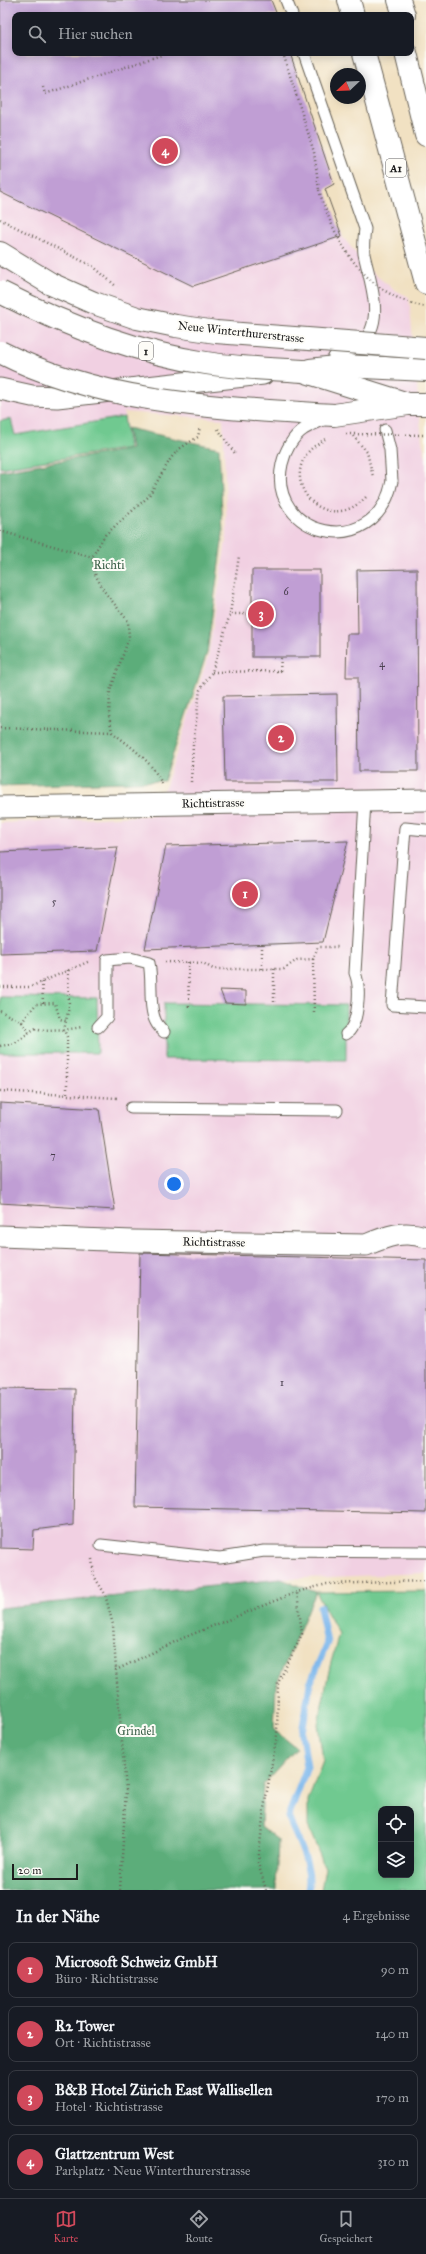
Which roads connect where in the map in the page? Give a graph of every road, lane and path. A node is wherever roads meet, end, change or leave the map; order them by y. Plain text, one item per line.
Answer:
1 (286, 0) edge
2 (349, 0) edge
3 (393, 0) edge
4 (399, 0) edge
5 (291, 12) edge
6 (352, 12) edge
7 (396, 12) edge
8 (403, 12) edge
9 (414, 47) edge
10 (158, 56) edge
11 (283, 56) edge
12 (305, 56) edge
13 (365, 56) edge
14 (407, 56) edge
15 (426, 85) edge
16 (43, 87) dead end
17 (426, 134) edge
18 (0, 253) edge
19 (426, 283) edge
20 (0, 292) edge
21 (426, 307) edge
22 (426, 348) edge
23 (0, 352) edge
24 (334, 357) joint
25 (426, 370) edge
26 (303, 371) junction
27 (0, 389) edge
28 (417, 404) edge
29 (201, 425) dead end
30 (337, 425) junction
31 (216, 426) dead end
32 (385, 430) dead end
33 (426, 435) edge
34 (327, 438) dead end
35 (236, 455) dead end
36 (373, 477) dead end
37 (372, 483) dead end
38 (370, 489) dead end
39 (0, 531) edge
40 (240, 556) dead end
41 (92, 557) junction
42 (230, 614) junction
43 (252, 614) dead end
44 (280, 657) dead end
45 (212, 672) junction
46 (0, 728) edge
47 (112, 732) junction
48 (426, 800) edge
49 (365, 801) junction
50 (180, 803) junction
51 (0, 806) edge
52 (426, 830) edge
53 (262, 944) dead end
54 (343, 946) dead end
55 (107, 960) junction
56 (313, 960) junction
57 (188, 962) junction
58 (149, 963) junction
59 (262, 969) junction
60 (274, 969) junction
61 (68, 970) junction
62 (42, 982) junction
63 (0, 987) edge
64 (43, 1003) junction
65 (274, 1004) dead end
66 (426, 1007) edge
67 (189, 1009) dead end
68 (0, 1011) edge
69 (314, 1012) dead end
70 (66, 1021) junction
71 (22, 1022) junction
72 (93, 1027) joint
73 (64, 1030) junction
74 (29, 1032) junction
75 (164, 1032) dead end
76 (346, 1034) dead end
77 (0, 1046) edge
78 (0, 1091) edge
79 (67, 1095) junction
80 (123, 1099) dead end
81 (131, 1108) dead end
82 (337, 1110) dead end
83 (0, 1236) edge
84 (426, 1237) edge
85 (101, 1545) dead end
86 (426, 1552) edge
87 (91, 1554) dead end
88 (426, 1581) edge
89 (297, 1592) junction
90 (116, 1670) junction
91 (120, 1890) edge
92 (266, 1890) edge

1 - 5 lane
2 - 6 main road
3 - 7 main road
4 - 8 main road
9 - 15 main road
10 - 16 path
11 - 21 path, bridge
12 - 24 lane
13 - 19 main road, A1
14 - 17 main road
18 - 22 main road, Neue Winterthurerstrasse, bridge
20 - 26 main road, 1, bridge
23 - 30 main road, bridge
24 - 27 street
25 - 26 main road, 1
26 - 28 main road, 1
28 - 30 main road
29 - 41 path
30 - 32 lane, bridge
30 - 33 path, bridge
31 - 35 path
34 - 38 path, bridge
36 - 37 path
39 - 41 path
40 - 42 path
41 - 47 path
42 - 43 path
42 - 45 path
44 - 45 path
45 - 50 path
46 - 47 path
47 - 50 path
48 - 49 street, Richtistrasse
49 - 50 street, Richtistrasse
49 - 76 lane
50 - 51 street, Richtistrasse
52 - 66 lane
53 - 59 path
54 - 56 path
55 - 58 lane
55 - 61 path
55 - 72 lane
56 - 60 path
56 - 69 path
57 - 58 path
57 - 59 path
57 - 67 path
58 - 75 lane
59 - 60 path
60 - 65 path
61 - 62 path
61 - 70 path
62 - 63 path
62 - 64 path
64 - 70 path
64 - 71 path
68 - 71 path
70 - 73 path
71 - 74 path
72 - 73 path
73 - 74 path
73 - 79 path
74 - 77 path
78 - 79 path
79 - 80 path
81 - 82 lane
83 - 84 street, Richtistrasse
85 - 86 lane
87 - 90 path
88 - 89 path
89 - 90 path
89 - 92 path
90 - 91 path

